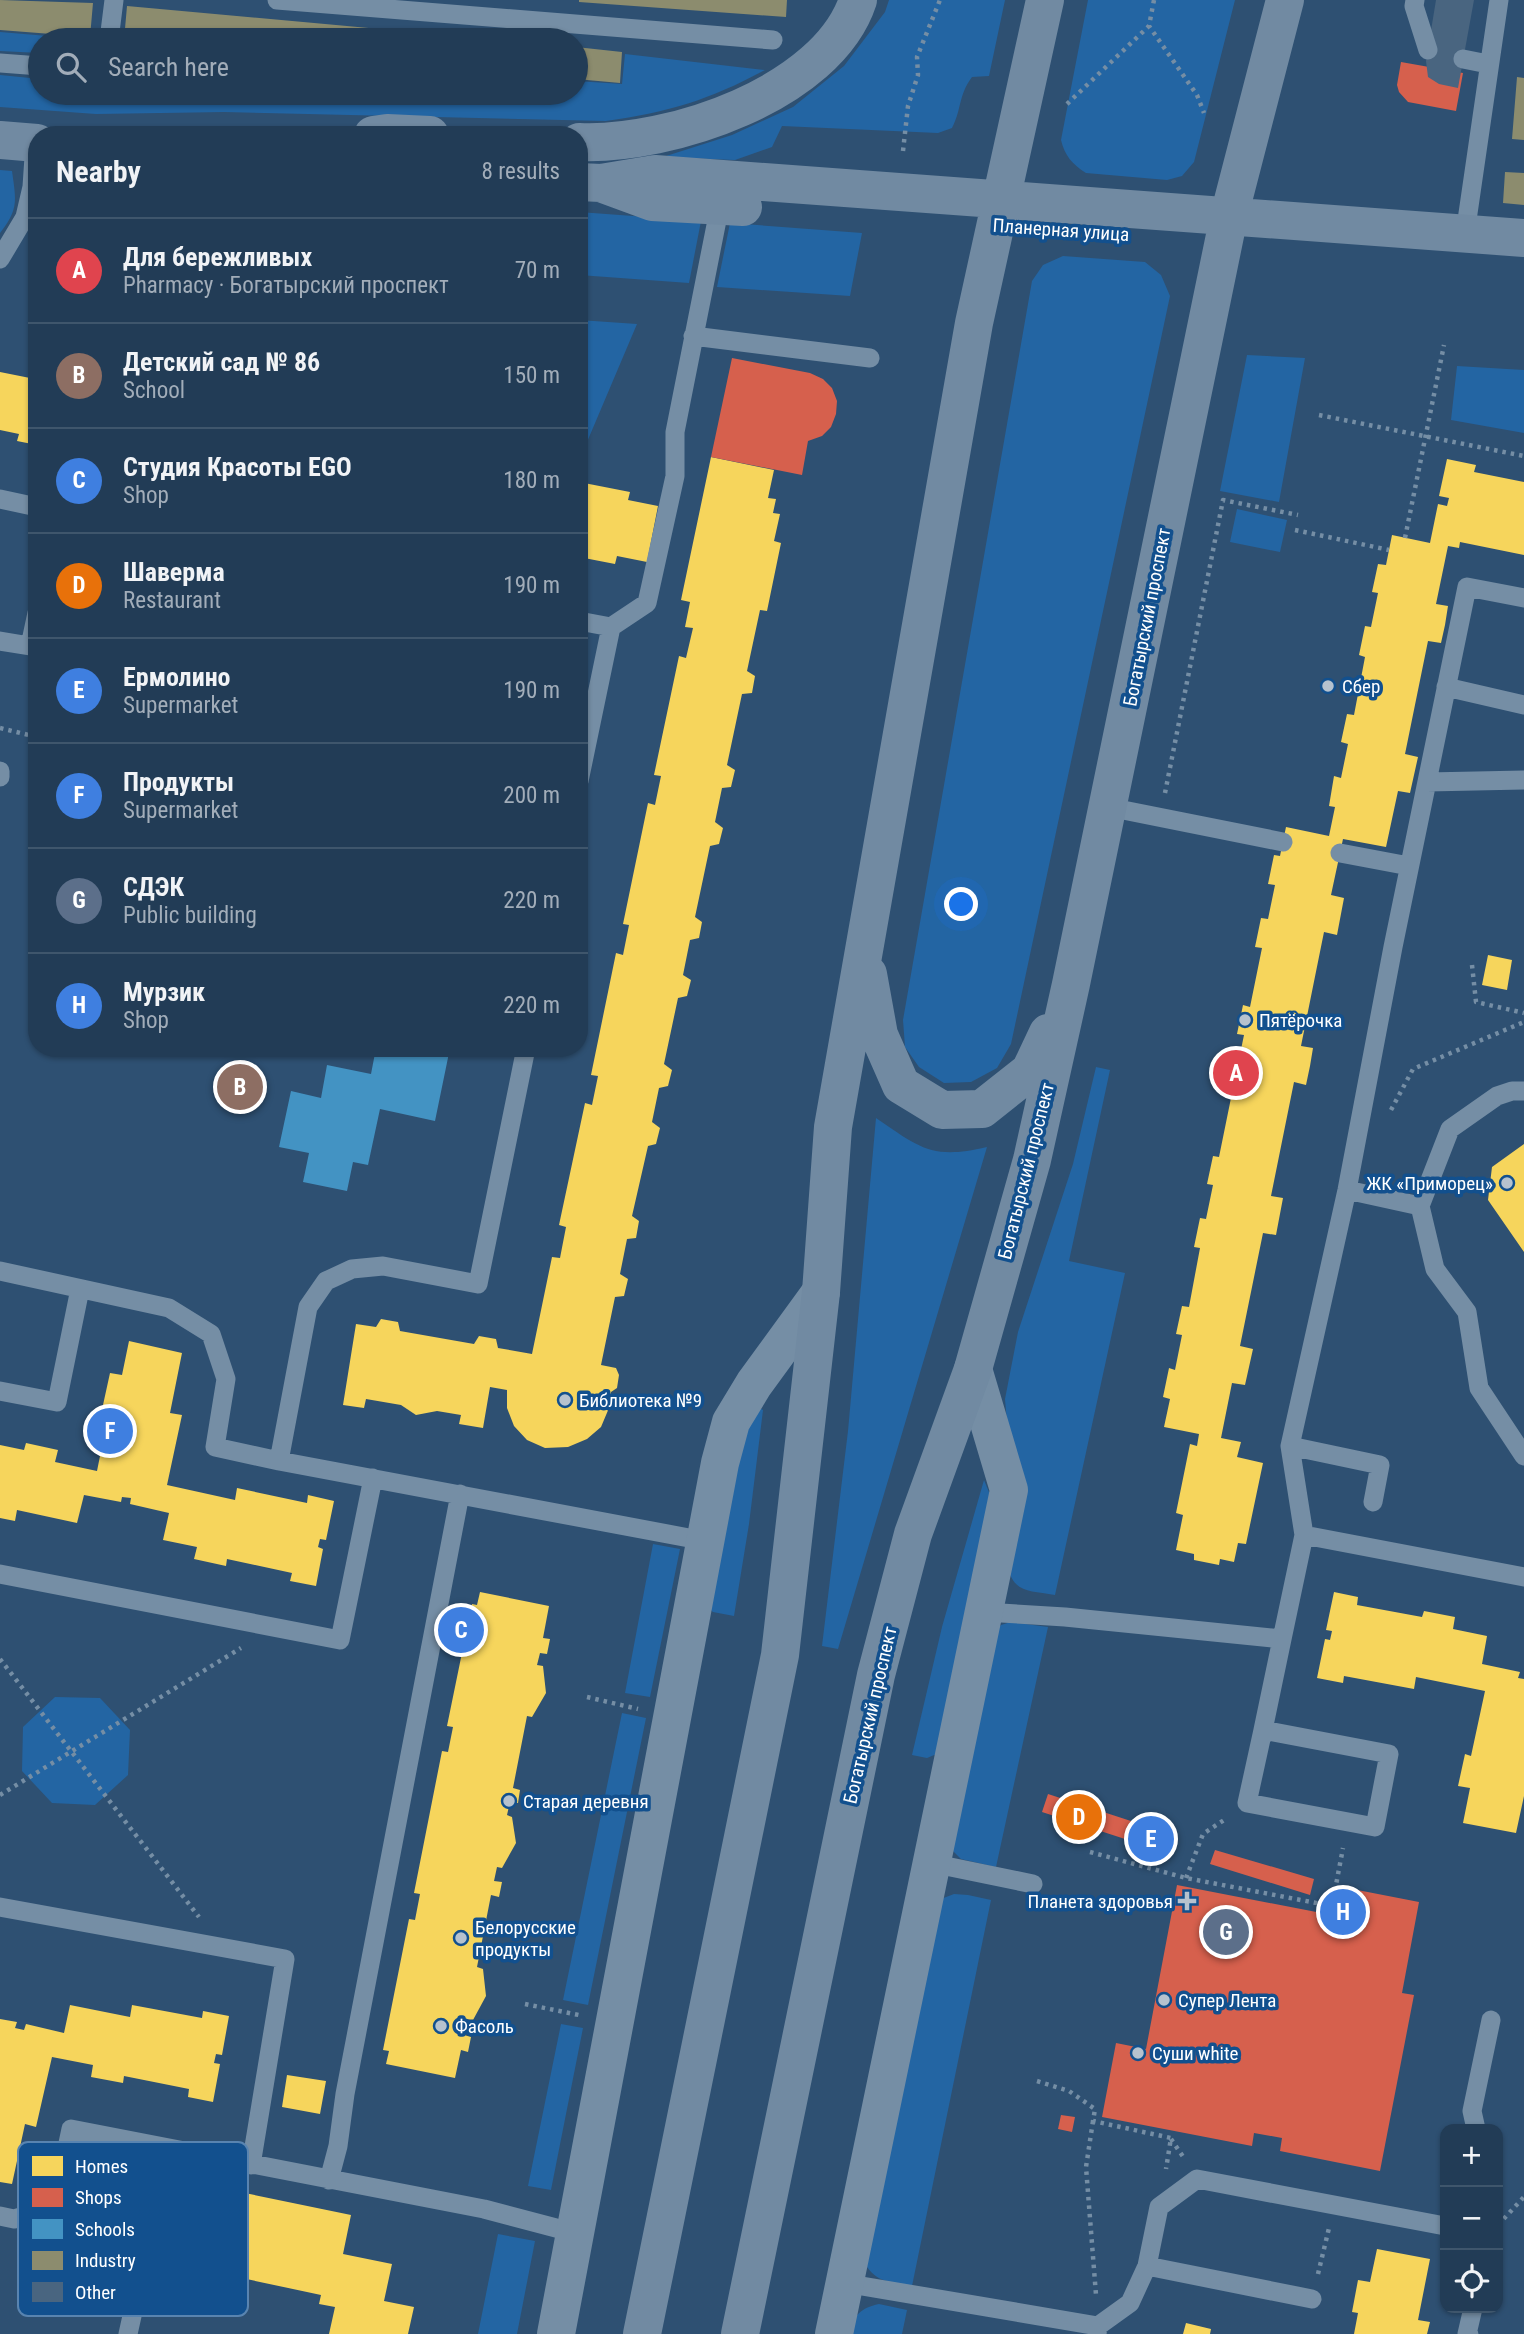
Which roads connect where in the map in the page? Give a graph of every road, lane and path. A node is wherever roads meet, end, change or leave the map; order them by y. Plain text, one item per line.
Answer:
1 (114, 0) edge
2 (277, 0) edge
3 (858, 0) edge
4 (940, 0) edge
5 (1045, 0) edge
6 (1154, 0) edge
7 (1285, 0) edge
8 (1415, 0) edge
9 (1499, 0) edge
10 (1149, 26) junction
11 (110, 28) edge
12 (773, 40) dead end
13 (1428, 50) dead end
14 (1463, 59) dead end
15 (0, 63) edge
16 (1488, 64) junction
17 (28, 65) edge
18 (1067, 104) dead end
19 (1204, 113) dead end
20 (24, 142) edge
21 (588, 142) edge
22 (904, 150) dead end
23 (28, 164) edge
24 (590, 183) edge
25 (28, 204) edge
26 (720, 205) junction
27 (999, 213) junction
28 (1227, 229) junction
29 (1465, 234) junction
30 (1524, 238) edge
31 (0, 259) edge
32 (1524, 263) edge
33 (693, 336) junction
34 (1444, 345) dead end
35 (870, 358) dead end
36 (1319, 415) dead end
37 (1425, 436) junction
38 (1524, 456) edge
39 (0, 499) edge
40 (28, 505) edge
41 (1298, 514) dead end
42 (1295, 530) dead end
43 (1405, 538) dead end
44 (1389, 550) dead end
45 (1524, 598) edge
46 (588, 623) edge
47 (611, 627) junction
48 (0, 641) edge
49 (28, 646) edge
50 (1446, 687) junction
51 (588, 701) edge
52 (1524, 705) edge
53 (0, 728) edge
54 (28, 735) edge
55 (0, 771) edge
56 (0, 777) edge
57 (1524, 780) edge
58 (1427, 782) junction
59 (1167, 797) dead end
60 (1108, 807) junction
61 (1283, 842) dead end
62 (1340, 853) dead end
63 (1409, 866) junction
64 (863, 948) junction
65 (1472, 965) dead end
66 (1071, 984) junction
67 (1524, 1013) edge
68 (1524, 1022) edge
69 (524, 1057) edge
70 (1524, 1091) edge
71 (1387, 1118) dead end
72 (1347, 1190) junction
73 (1420, 1206) junction
74 (0, 1270) edge
75 (80, 1289) junction
76 (821, 1292) junction
77 (973, 1369) junction
78 (0, 1391) edge
79 (1290, 1446) junction
80 (1524, 1456) edge
81 (279, 1461) junction
82 (373, 1478) junction
83 (460, 1494) junction
84 (1373, 1502) dead end
85 (1304, 1535) junction
86 (705, 1541) junction
87 (0, 1574) edge
88 (1524, 1577) edge
89 (984, 1612) junction
90 (275, 1627) junction
91 (1282, 1639) junction
92 (0, 1659) edge
93 (587, 1698) dead end
94 (672, 1717) junction
95 (1263, 1730) junction
96 (71, 1752) junction
97 (0, 1796) edge
98 (1247, 1803) junction
99 (1347, 1822) junction
100 (1090, 1852) dead end
101 (932, 1863) junction
102 (1186, 1878) junction
103 (1033, 1884) dead end
104 (0, 1907) edge
105 (1331, 1910) junction
106 (1338, 1911) dead end
107 (223, 1948) junction
108 (525, 2004) dead end
109 (1492, 2020) dead end
110 (614, 2023) junction
111 (1037, 2081) dead end
112 (1093, 2122) junction
113 (1475, 2124) edge
114 (68, 2142) edge
115 (138, 2142) edge
116 (248, 2164) edge
117 (251, 2165) junction
118 (329, 2180) junction
119 (1524, 2197) edge
120 (1335, 2204) junction
121 (1159, 2207) junction
122 (0, 2216) edge
123 (18, 2218) edge
124 (1503, 2220) edge
125 (1440, 2225) edge
126 (575, 2233) junction
127 (1147, 2266) junction
128 (844, 2283) junction
129 (1312, 2299) joint
130 (1472, 2313) edge
131 (1098, 2330) edge
132 (556, 2334) edge
133 (642, 2334) edge
134 (740, 2334) edge
135 (834, 2334) edge
136 (1469, 2334) edge

1 - 11 lane
2 - 12 lane
3 - 21 main road
4 - 22 path
5 - 27 main road
6 - 10 path
7 - 28 main road, Богатырский проспект
8 - 13 lane
9 - 16 lane
10 - 18 path
10 - 19 path
14 - 16 lane
15 - 17 lane
16 - 29 lane
20 - 23 lane
24 - 26 main road, Планерная улица
24 - 27 main road, Планерная улица
25 - 31 lane
26 - 27 main road, Планерная улица
26 - 33 lane
27 - 28 main road, Планерная улица
27 - 64 main road
28 - 29 main road, Планерная улица
28 - 32 main road, Планерная улица
28 - 60 main road, Богатырский проспект
29 - 30 main road, Планерная улица
33 - 35 lane
33 - 47 lane
34 - 37 path
36 - 37 path
37 - 38 path
37 - 43 path
39 - 40 lane
41 - 59 path
42 - 44 path
45 - 50 lane
46 - 47 lane
47 - 51 lane
48 - 49 lane
50 - 52 lane
50 - 58 lane
53 - 54 path
55 - 56 lane
57 - 58 lane
58 - 63 lane
60 - 61 lane
60 - 66 main road, Богатырский проспект
62 - 63 lane
63 - 72 lane
64 - 66 main road
64 - 76 main road
65 - 67 path
66 - 77 main road, Богатырский проспект
68 - 71 path
69 - 81 lane
70 - 73 lane
72 - 73 lane
72 - 79 lane
73 - 80 lane
74 - 75 lane
75 - 78 lane
75 - 81 lane
76 - 86 street
76 - 133 main road
77 - 89 street
77 - 134 main road, Богатырский проспект
79 - 84 lane
79 - 85 lane
81 - 82 lane
82 - 83 lane
82 - 90 lane
83 - 86 lane
83 - 118 lane
85 - 88 lane
85 - 91 lane
86 - 94 street
87 - 90 lane
89 - 91 lane
89 - 101 street
90 - 96 path
91 - 95 lane
92 - 96 path
93 - 94 path
94 - 110 street
95 - 98 lane
95 - 99 lane
96 - 97 path
96 - 107 path
98 - 99 lane
98 - 102 path
99 - 105 path
100 - 102 path
101 - 103 lane
101 - 128 street
102 - 105 path
104 - 107 lane
105 - 106 path
107 - 117 lane
108 - 110 path
109 - 113 lane
110 - 126 street
111 - 112 path
112 - 121 path
112 - 131 path
114 - 115 lane
116 - 117 lane
117 - 118 lane
118 - 126 lane
119 - 124 path
120 - 121 lane
120 - 125 lane
120 - 129 path
121 - 127 lane
122 - 123 lane
126 - 132 street
127 - 129 lane
127 - 131 lane
128 - 131 lane
128 - 135 street
130 - 136 lane

